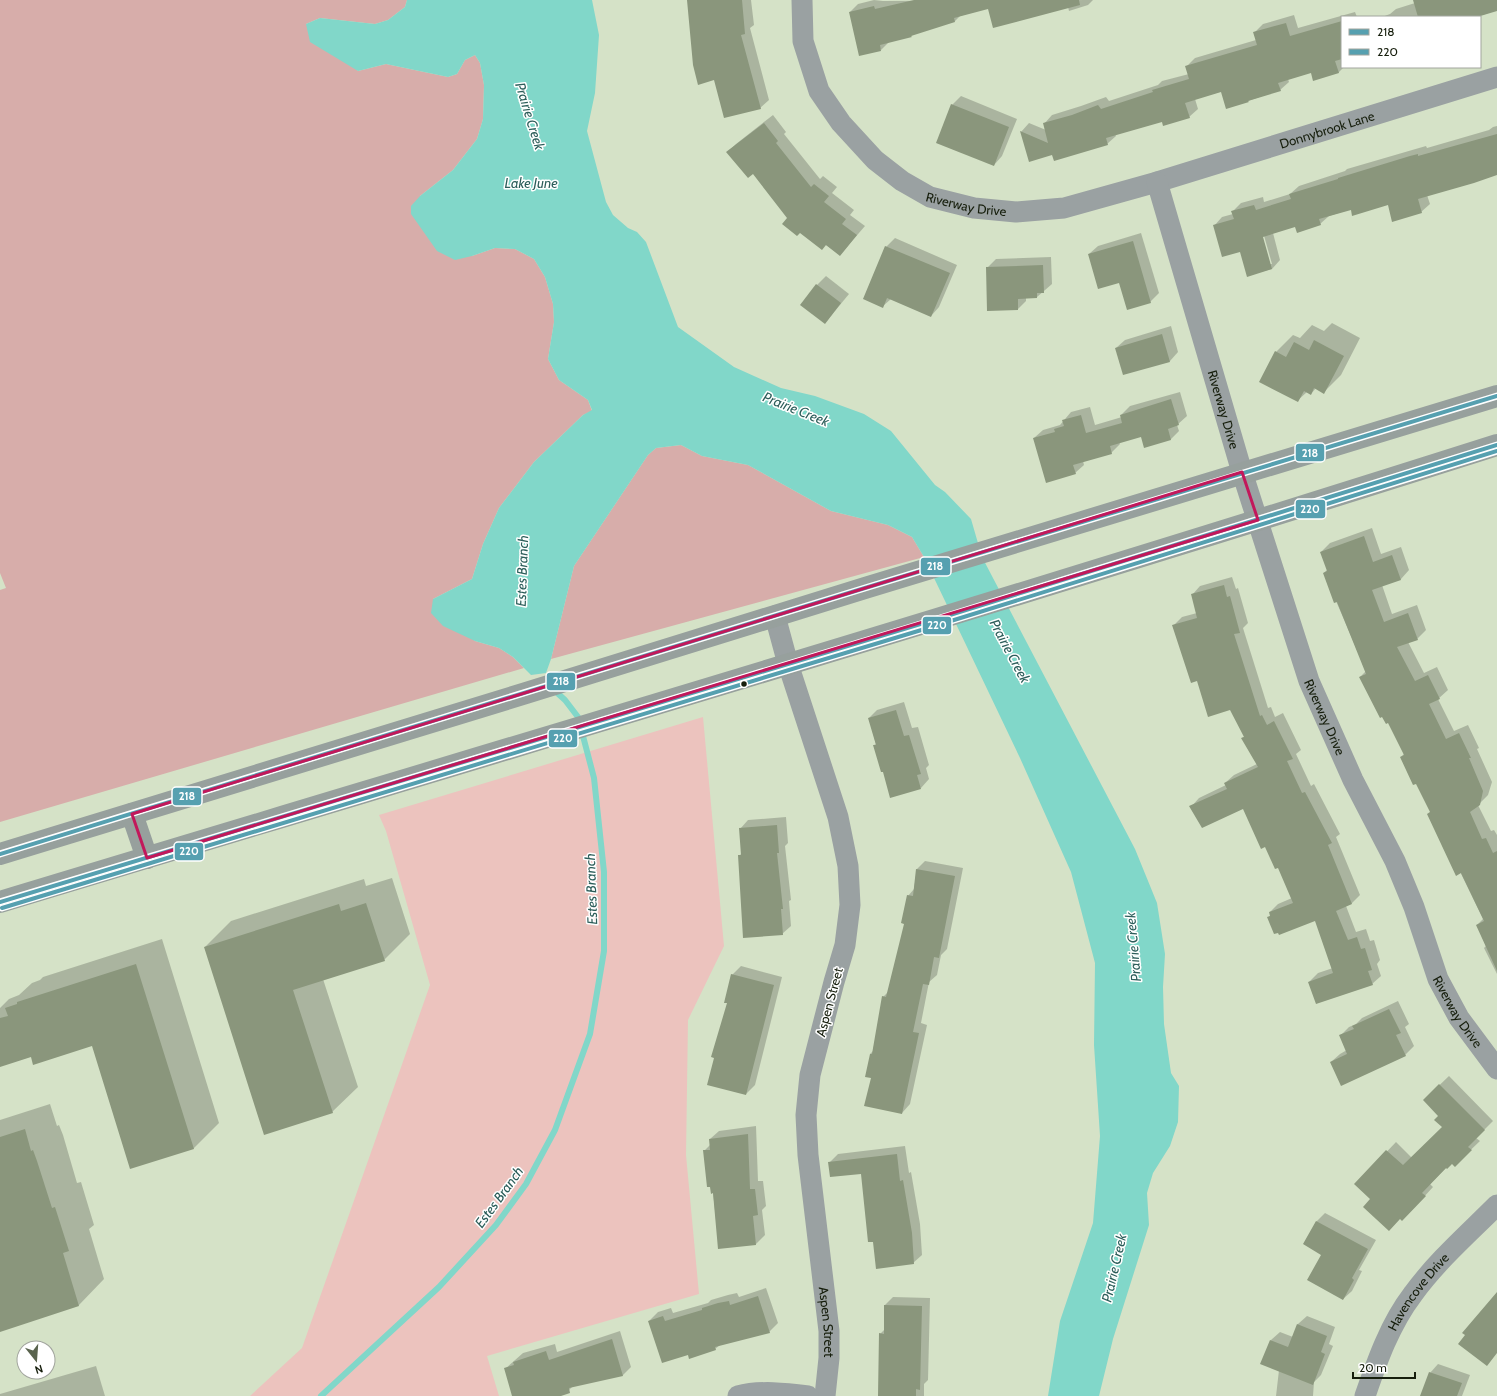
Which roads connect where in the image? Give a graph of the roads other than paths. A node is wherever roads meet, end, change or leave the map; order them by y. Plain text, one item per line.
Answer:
1 (802, 0) edge
2 (1497, 77) edge
3 (1157, 182) junction
4 (1497, 396) edge
5 (1497, 445) edge
6 (1242, 472) junction
7 (1258, 520) junction
8 (775, 616) junction
9 (788, 664) junction
10 (132, 814) junction
11 (0, 854) edge
12 (146, 858) junction
13 (0, 902) edge
14 (1497, 1069) edge
15 (1497, 1205) edge
16 (738, 1396) edge
17 (808, 1396) edge
18 (825, 1396) edge
19 (1365, 1396) edge

1 - 3 street, Riverway Drive
2 - 3 street, Donnybrook Lane
3 - 6 street, Riverway Drive
4 - 6 main road
5 - 7 main road
6 - 7 street, Riverway Drive
6 - 8 main road
7 - 9 main road
7 - 14 street, Riverway Drive
8 - 9 street, Aspen Street
8 - 10 main road
9 - 12 main road
9 - 18 street, Aspen Street
10 - 11 main road
10 - 12 main road
12 - 13 main road
15 - 19 street, Havencove Drive
16 - 17 street

